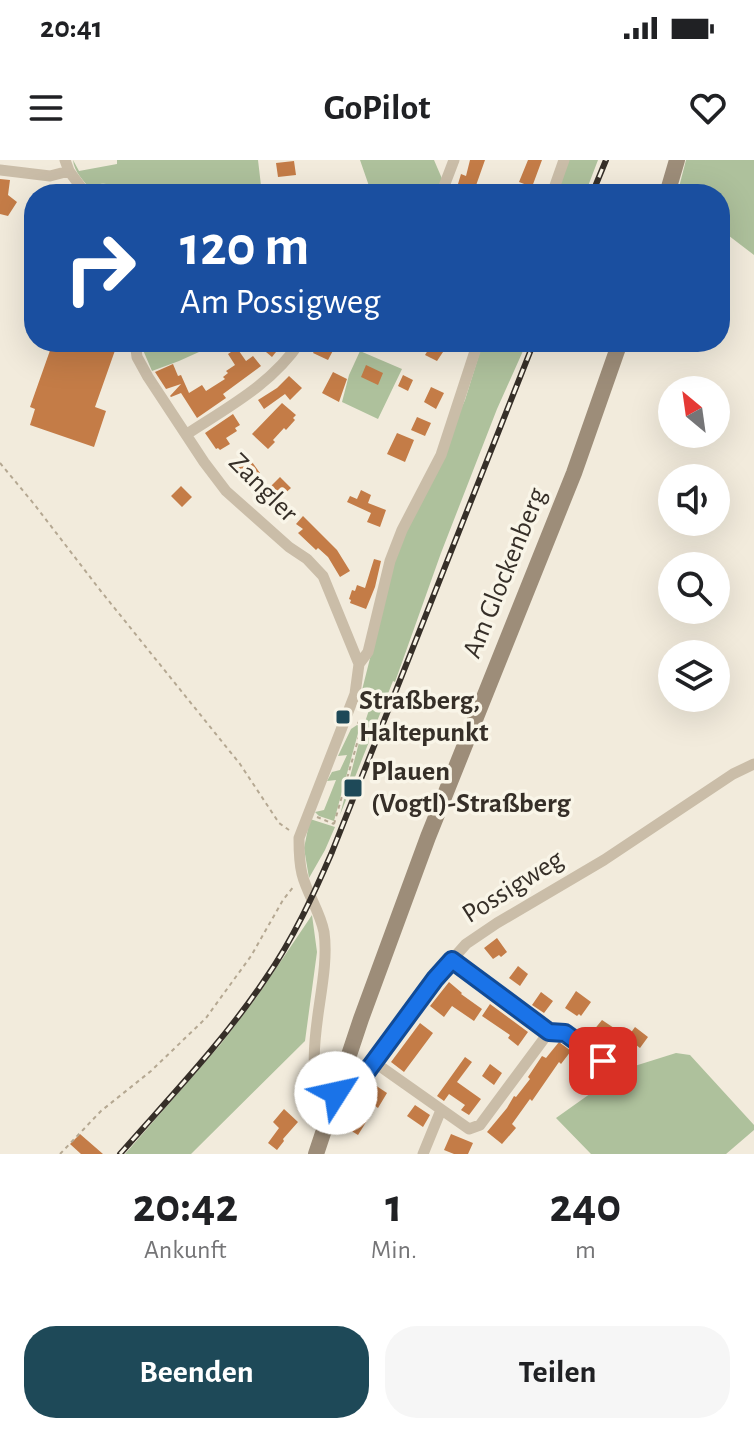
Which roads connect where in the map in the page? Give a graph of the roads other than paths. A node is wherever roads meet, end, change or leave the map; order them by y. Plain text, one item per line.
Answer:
1 (454, 160) edge
2 (564, 160) edge
3 (677, 160) edge
4 (67, 166) edge
5 (0, 170) edge
6 (79, 184) edge
7 (445, 184) edge
8 (556, 184) edge
9 (670, 184) edge
10 (136, 352) edge
11 (293, 352) edge
12 (475, 352) edge
13 (616, 352) edge
14 (187, 434) junction
15 (359, 664) junction
16 (754, 764) edge
17 (452, 960) junction
18 (549, 1032) junction
19 (603, 1061) dead end
20 (374, 1062) junction
21 (336, 1093) junction
22 (441, 1110) junction
23 (330, 1113) junction
24 (316, 1154) edge
25 (423, 1154) edge

1 - 7 street
2 - 8 street
3 - 9 main road
4 - 5 street
4 - 6 street
10 - 14 street, Zangler
11 - 14 street
12 - 15 street
13 - 21 main road, Am Glockenberg
14 - 15 street, Zangler
15 - 23 street
16 - 17 street, Possigweg
17 - 18 street
17 - 20 street, Possigweg
18 - 19 street
18 - 22 street
20 - 21 street, Possigweg
20 - 22 street
21 - 23 main road, Am Glockenberg
22 - 25 street
23 - 24 main road, Am Glockenberg

